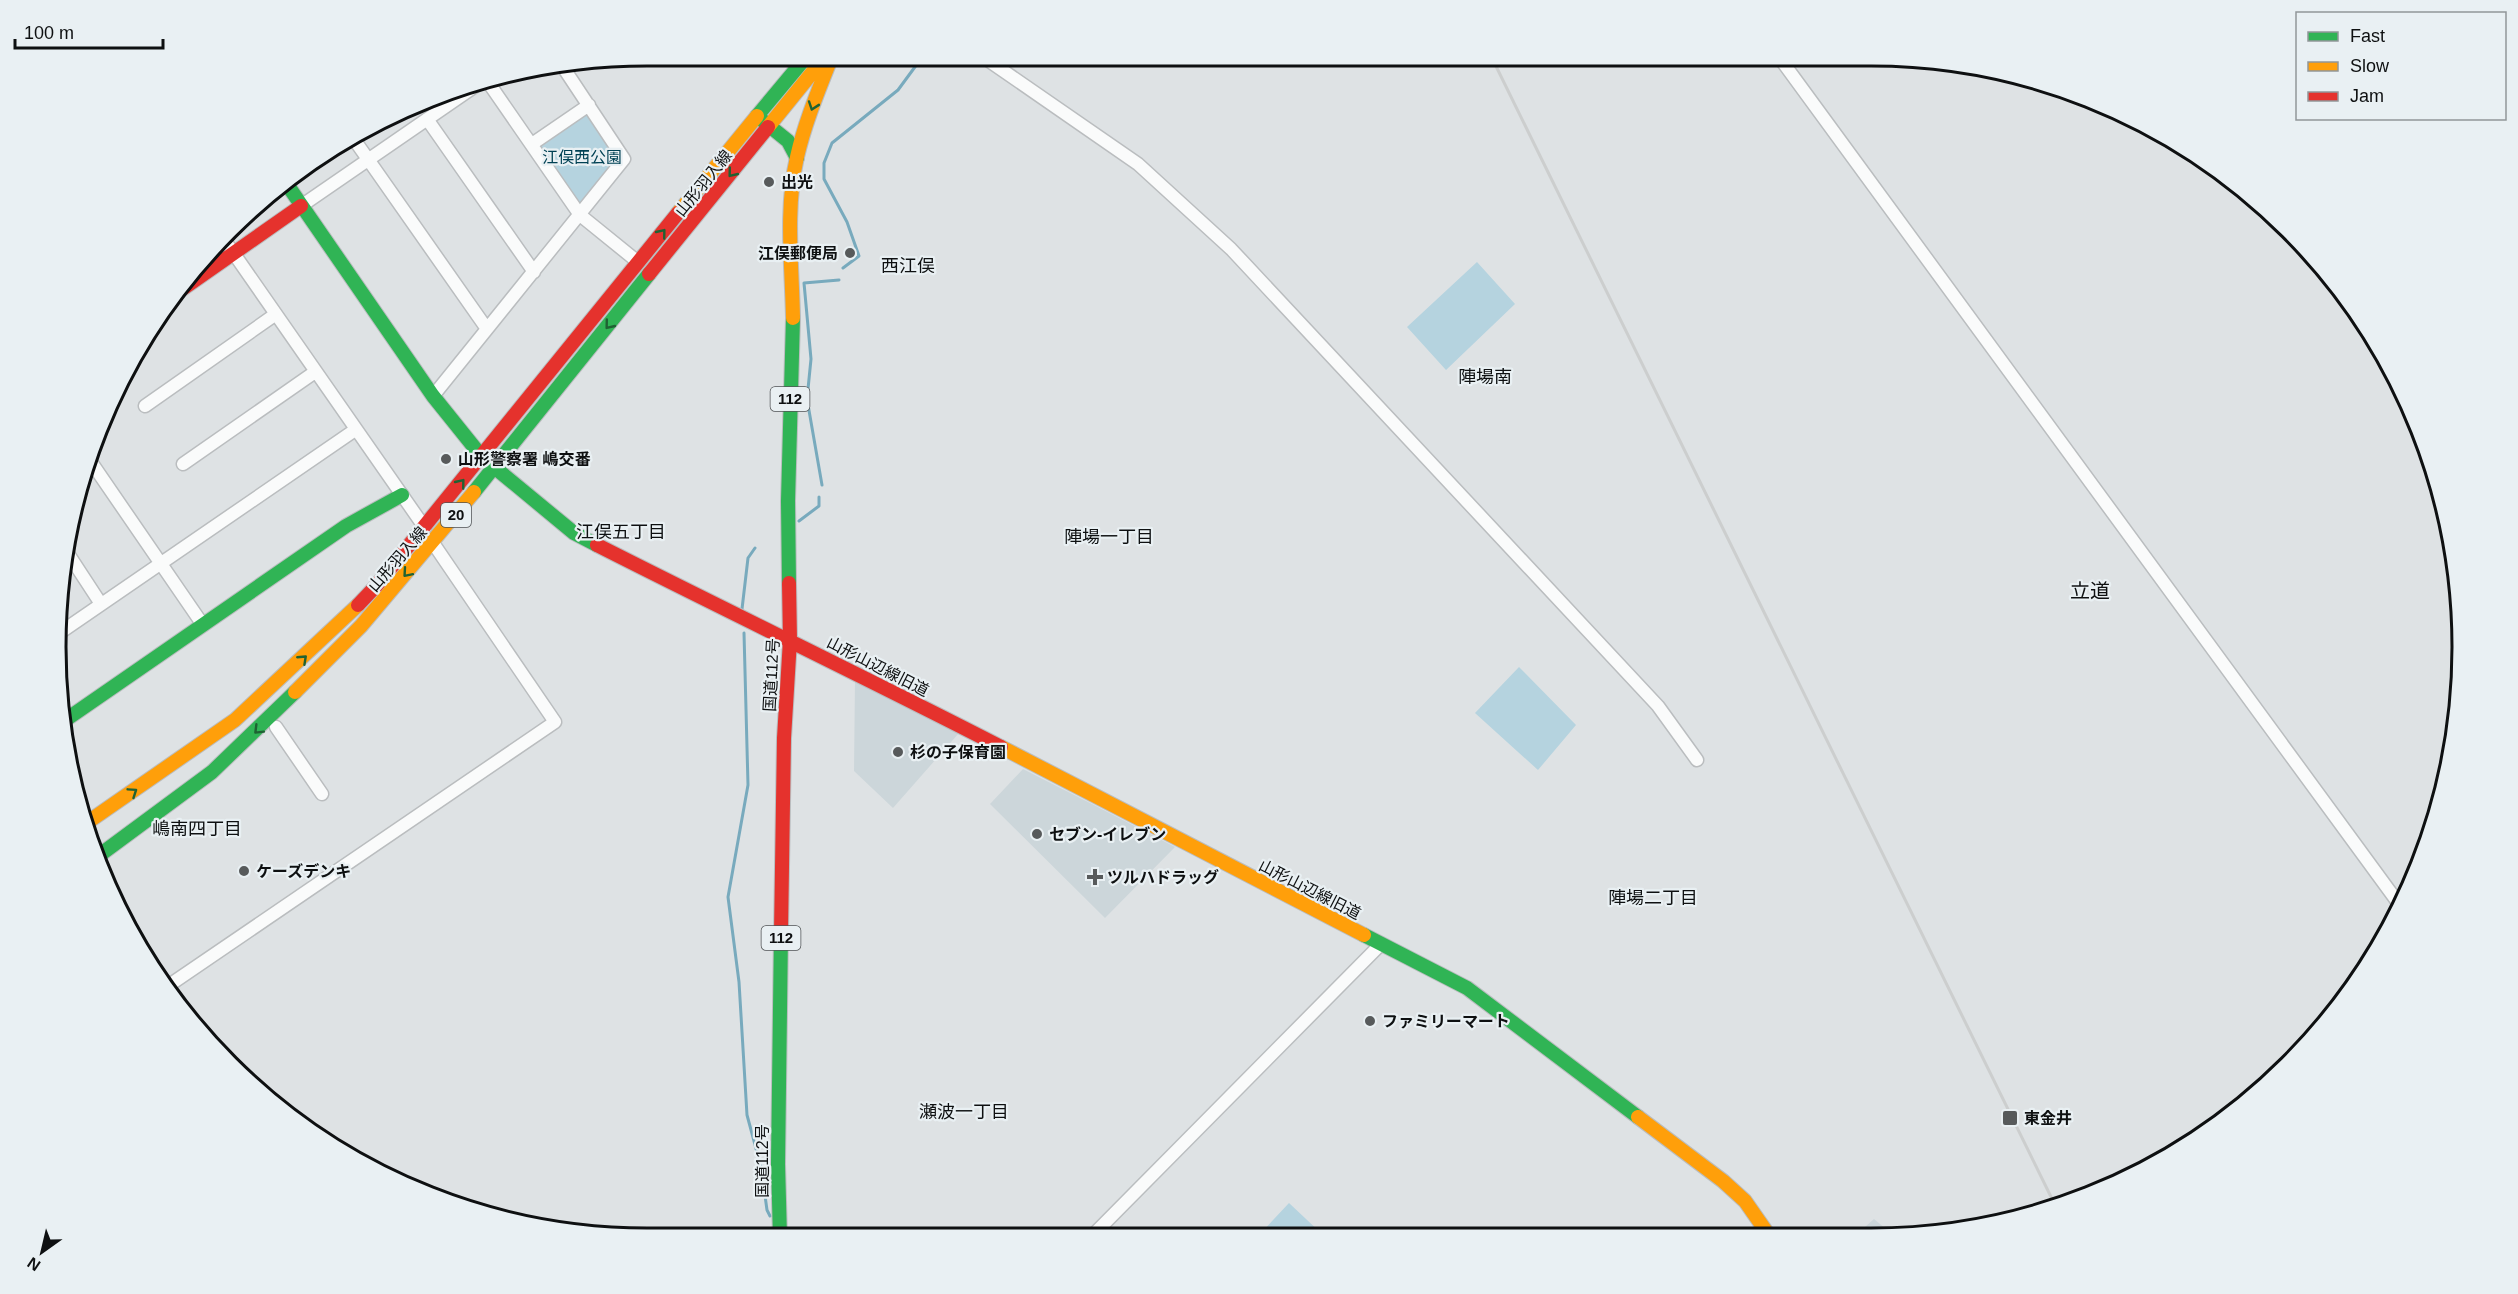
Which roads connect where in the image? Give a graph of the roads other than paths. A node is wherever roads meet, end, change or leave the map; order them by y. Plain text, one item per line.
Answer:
1 (799, 66) edge
2 (818, 66) edge
3 (828, 66) edge
4 (996, 66) edge
5 (1786, 66) edge
6 (566, 72) edge
7 (491, 88) edge
8 (458, 98) edge
9 (589, 105) junction
10 (757, 116) junction
11 (427, 119) junction
12 (768, 127) junction
13 (357, 144) edge
14 (532, 144) junction
15 (797, 158) junction
16 (368, 160) junction
17 (290, 189) edge
18 (301, 206) junction
19 (580, 216) junction
20 (228, 245) edge
21 (233, 253) junction
22 (638, 262) junction
23 (534, 272) junction
24 (200, 277) edge
25 (276, 314) junction
26 (487, 329) junction
27 (315, 372) junction
28 (433, 396) junction
29 (145, 406) dead end
30 (355, 430) junction
31 (482, 457) junction
32 (183, 464) dead end
33 (95, 467) edge
34 (494, 467) junction
35 (402, 495) junction
36 (425, 528) junction
37 (433, 543) junction
38 (73, 562) edge
39 (160, 562) junction
40 (101, 604) junction
41 (203, 625) junction
42 (66, 628) edge
43 (790, 640) junction
44 (70, 716) edge
45 (276, 727) dead end
46 (1697, 760) dead end
47 (322, 794) dead end
48 (92, 819) edge
49 (104, 852) edge
50 (2395, 898) edge
51 (1381, 944) junction
52 (173, 983) edge
53 (780, 1228) edge
54 (1100, 1228) edge
55 (1764, 1228) edge

1 - 10 main road
2 - 12 main road
3 -> 15 main road, 国道112号
4 - 46 street
5 - 50 street
6 - 9 street
7 - 14 street
8 - 11 street
9 - 14 street
9 - 19 street
10 - 12 main road
22 -> 10 main road, 山形羽入線 / 20
11 - 16 street
11 - 23 street
12 - 15 main road
12 -> 34 main road, 山形羽入線 / 20
13 - 16 street
14 - 19 street
15 - 43 main road, 国道112号 / 112
16 - 18 street
16 - 26 street
17 - 18 main road, 山形山辺線旧道
18 - 21 main road
18 - 28 main road, 山形山辺線旧道
19 - 22 street
19 - 23 street
20 - 21 street
21 - 24 main road
21 - 25 street
22 - 31 main road, 山形羽入線 / 20
23 - 26 street
25 - 27 street
25 - 29 street
26 - 28 street
27 - 30 street
27 - 32 street
28 - 31 main road, 山形山辺線旧道
30 - 35 street
30 - 39 street
31 - 34 main road, 山形山辺線旧道
36 -> 31 main road, 山形羽入線 / 20
33 - 39 street
34 - 37 main road, 山形羽入線 / 20
34 - 43 main road, 山形山辺線旧道
35 - 36 street
35 - 41 main road
48 -> 36 main road, 山形羽入線 / 20
37 -> 49 main road, 山形羽入線 / 20
37 - 52 street
38 - 40 street
39 - 40 street
39 - 41 street
40 - 42 street
41 - 44 main road
43 - 51 main road, 山形山辺線旧道
43 - 53 main road, 国道112号 / 112
45 - 47 street
51 - 54 street
51 - 55 main road, 山形山辺線旧道

